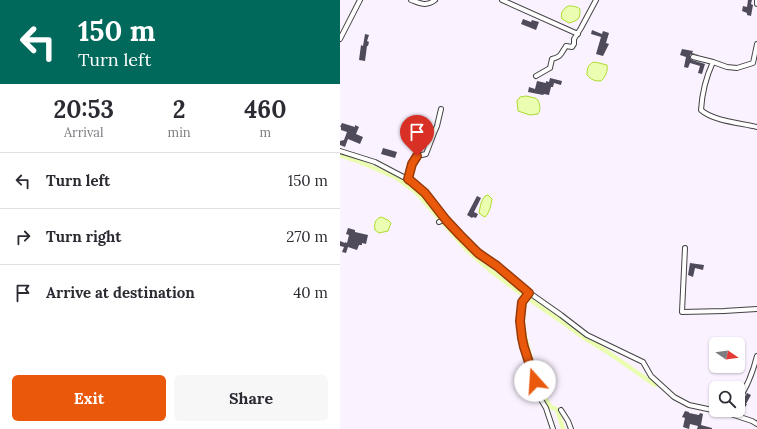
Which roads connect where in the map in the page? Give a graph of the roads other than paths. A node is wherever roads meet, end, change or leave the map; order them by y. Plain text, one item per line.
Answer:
1 (360, 0) edge
2 (410, 0) edge
3 (434, 0) edge
4 (502, 0) edge
5 (596, 0) edge
6 (757, 0) edge
7 (757, 4) edge
8 (578, 34) junction
9 (340, 38) edge
10 (757, 44) edge
11 (693, 57) dead end
12 (713, 62) junction
13 (536, 76) dead end
14 (441, 109) dead end
15 (757, 127) edge
16 (340, 151) edge
17 (408, 179) junction
18 (446, 220) junction
19 (439, 222) dead end
20 (685, 248) dead end
21 (529, 293) junction
22 (757, 309) edge
23 (757, 356) edge
24 (745, 388) edge
25 (709, 408) edge
26 (561, 410) dead end
27 (743, 417) edge
28 (757, 424) edge
29 (553, 429) edge
30 (571, 429) edge

1 - 9 street
2 - 3 street
4 - 8 street
5 - 8 street
6 - 7 street
8 - 13 street
10 - 12 street
11 - 12 street
12 - 15 street
14 - 17 street
16 - 17 street
17 - 18 street
18 - 19 street
18 - 21 street
20 - 22 street
21 - 25 street
21 - 29 street
23 - 24 street
26 - 30 street
27 - 28 street

